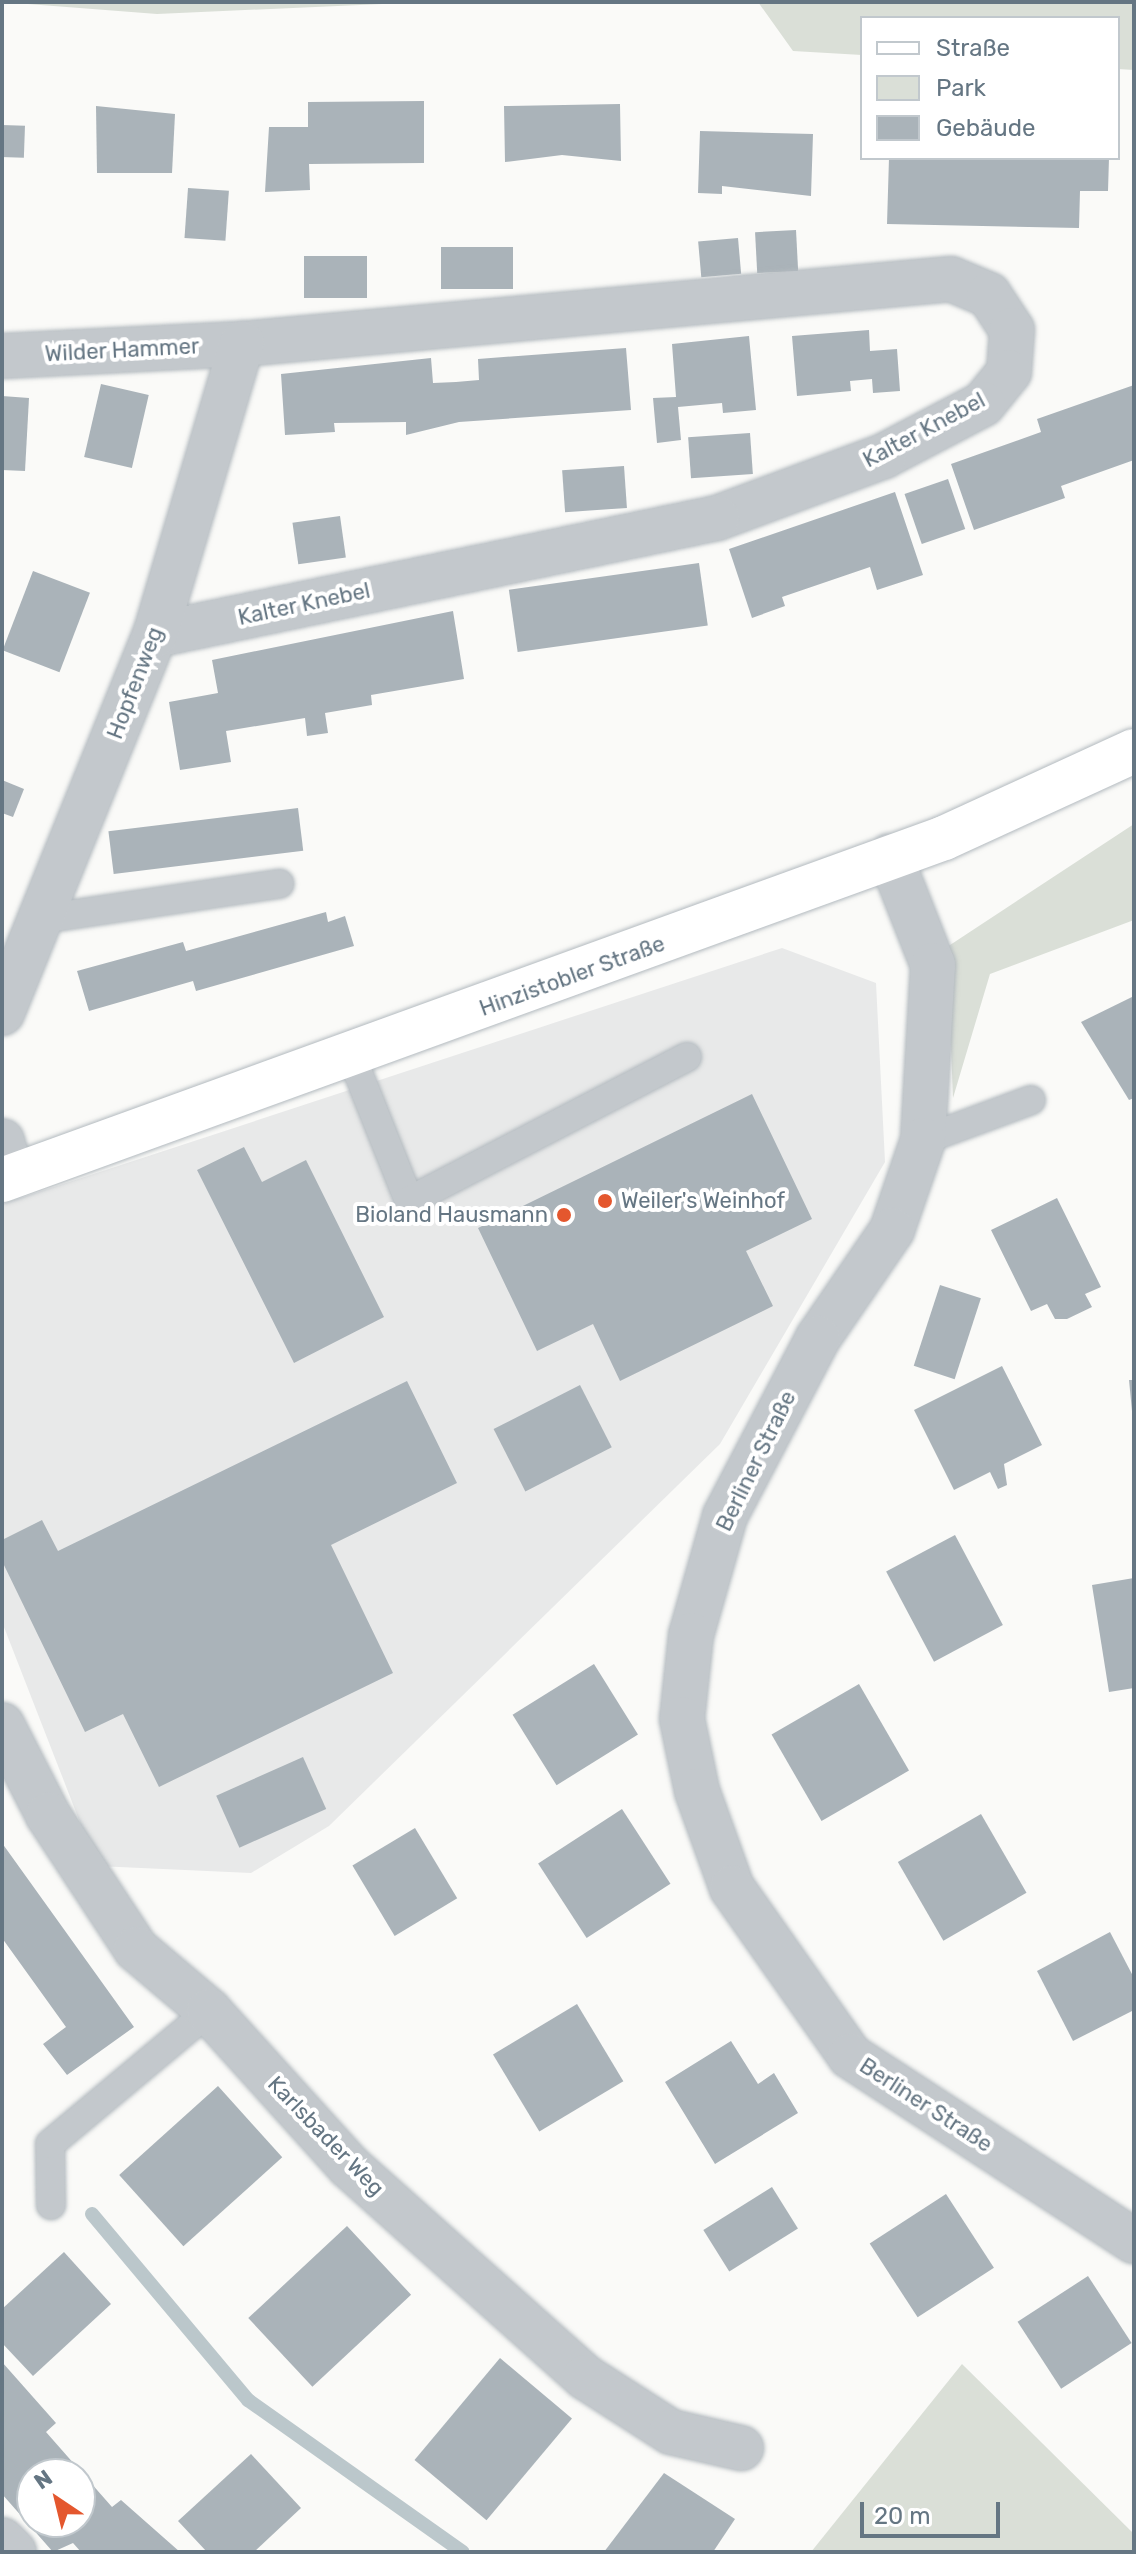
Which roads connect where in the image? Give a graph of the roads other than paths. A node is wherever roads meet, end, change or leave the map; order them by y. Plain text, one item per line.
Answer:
1 (242, 344) junction
2 (2, 356) edge
3 (155, 635) junction
4 (1134, 751) edge
5 (890, 856) junction
6 (279, 884) dead end
7 (41, 919) junction
8 (2, 1013) edge
9 (351, 1055) junction
10 (687, 1057) dead end
11 (1031, 1100) dead end
12 (923, 1140) junction
13 (5, 1166) edge
14 (2, 1725) edge
15 (209, 2011) junction
16 (51, 2205) dead end
17 (1134, 2241) edge
18 (741, 2448) dead end
19 (2, 2540) edge
20 (14, 2552) edge

1 - 2 street, Wilder Hammer
1 - 3 street, Hopfenweg
1 - 3 street, Kalter Knebel
3 - 7 street, Hopfenweg
4 - 5 street, Hinzistobler Straße
5 - 9 street, Hinzistobler Straße
5 - 12 street, Berliner Straße
6 - 7 lane
7 - 8 street, Hopfenweg
9 - 10 lane
9 - 13 street, Hinzistobler Straße
11 - 12 lane
12 - 17 street, Berliner Straße
14 - 15 street, Karlsbader Weg
15 - 16 lane
15 - 18 street, Karlsbader Weg
19 - 20 street

